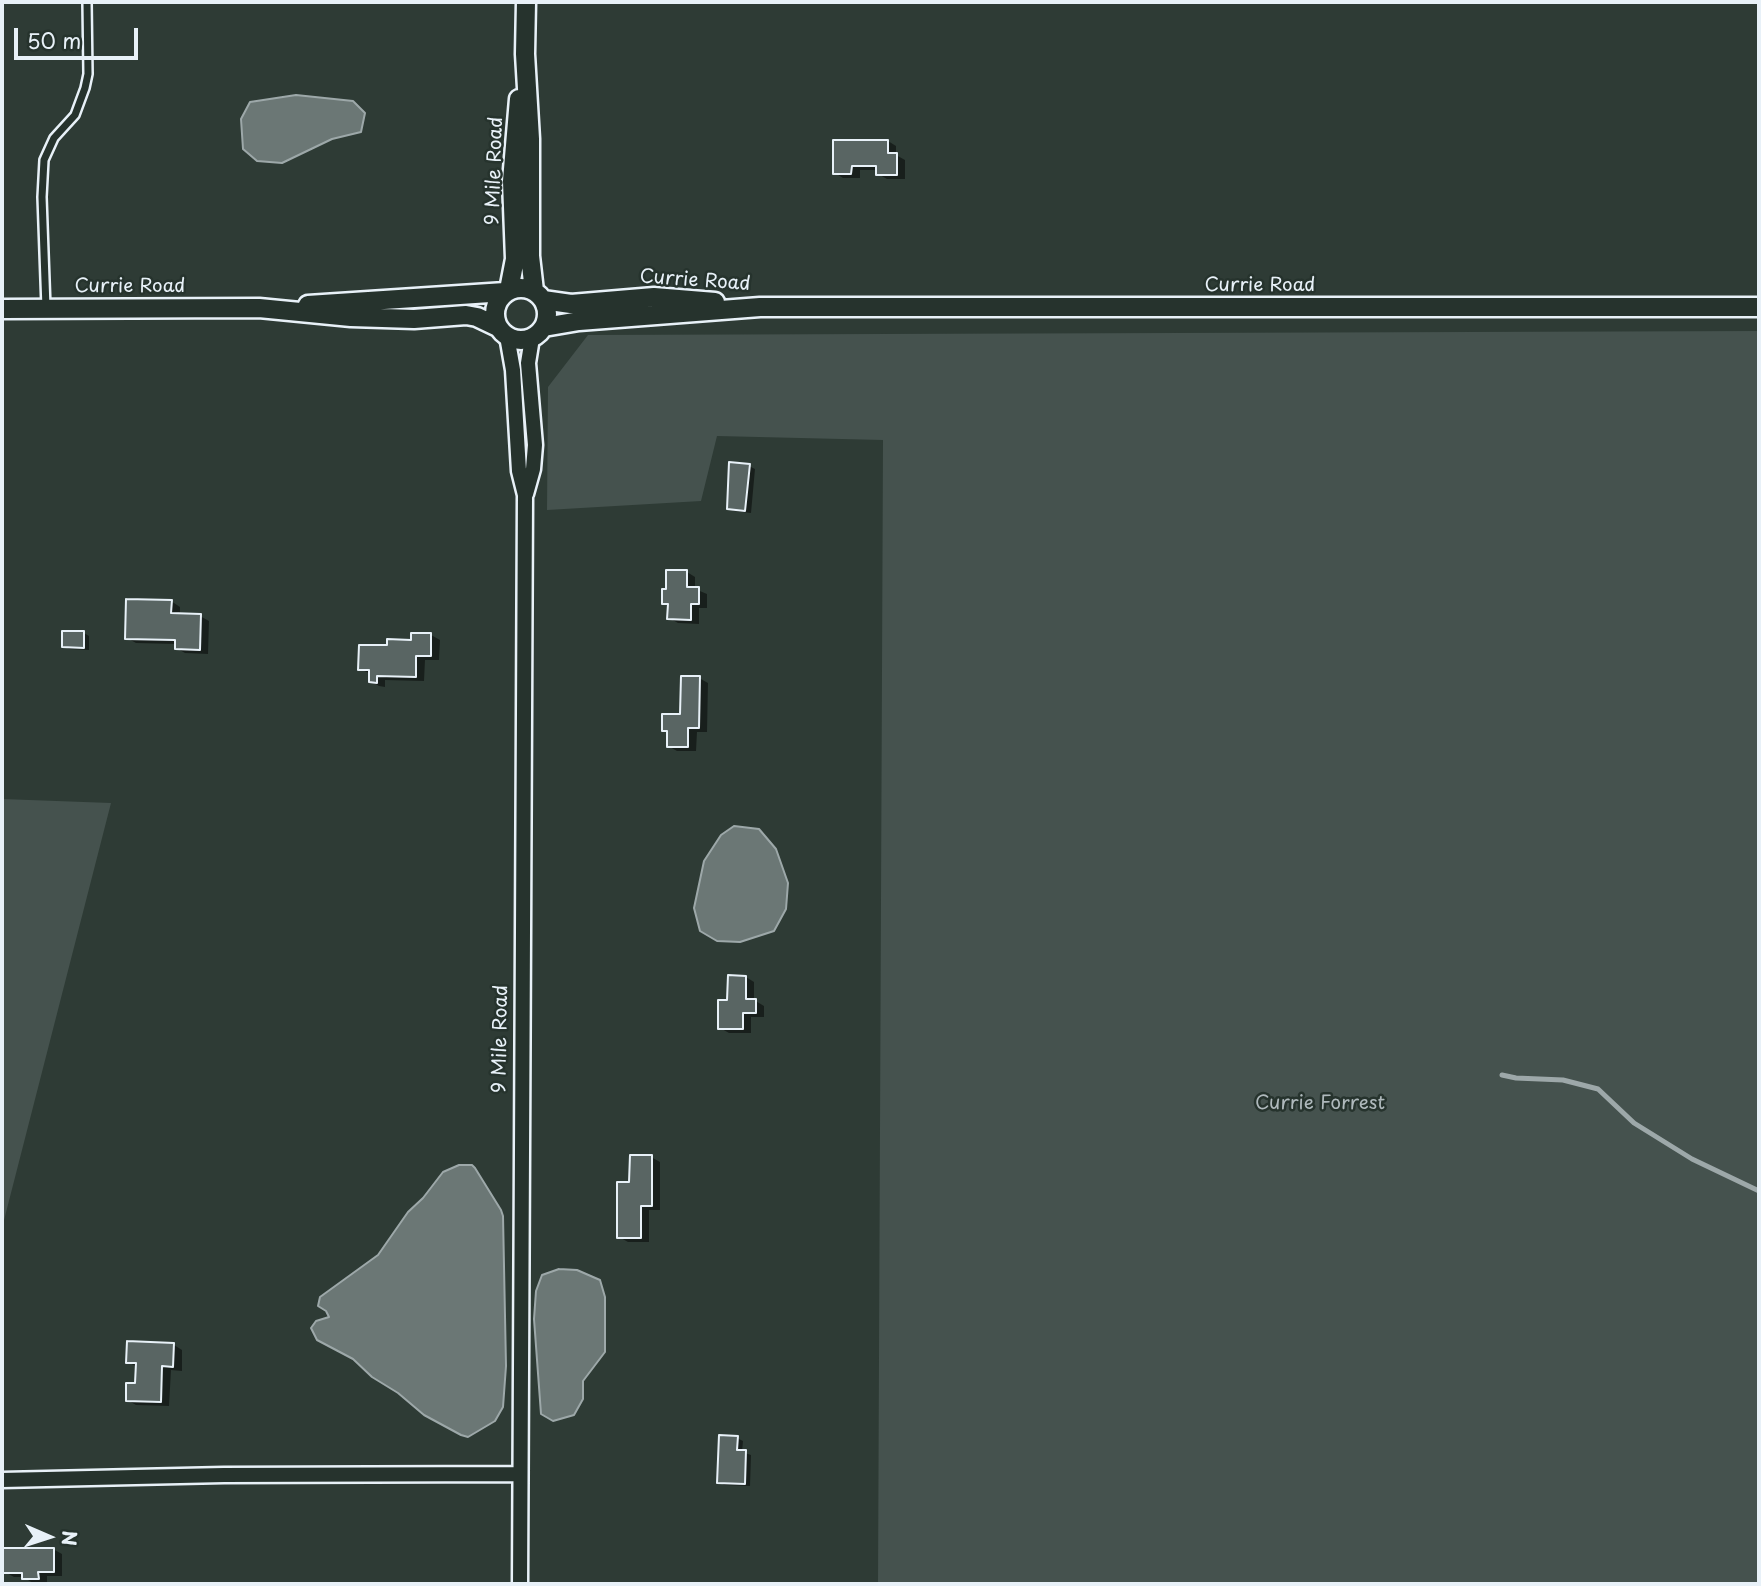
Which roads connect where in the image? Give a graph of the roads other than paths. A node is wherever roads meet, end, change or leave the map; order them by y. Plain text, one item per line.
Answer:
1 (87, 2) edge
2 (526, 2) edge
3 (525, 54) junction
4 (507, 291) junction
5 (538, 295) junction
6 (760, 307) junction
7 (1759, 307) edge
8 (259, 308) junction
9 (2, 309) edge
10 (46, 309) junction
11 (502, 332) junction
12 (538, 332) junction
13 (525, 495) junction
14 (519, 1474) junction
15 (2, 1480) edge
16 (520, 1584) edge

1 - 10 lane
2 - 3 street, 9 Mile Road
3 - 4 street, 9 Mile Road
3 - 5 street, 9 Mile Road
4 - 5 street
4 - 8 street, Currie Road
4 - 11 street
5 - 6 street, Currie Road
5 - 12 street
6 - 7 street, Currie Road
6 - 12 street, Currie Road
8 - 10 street, Currie Road
8 - 11 street, Currie Road
9 - 10 street, Currie Road
11 - 12 street
11 - 13 street, 9 Mile Road
12 - 13 street, 9 Mile Road
13 - 14 street, 9 Mile Road
14 - 15 street
14 - 16 street, 9 Mile Road

